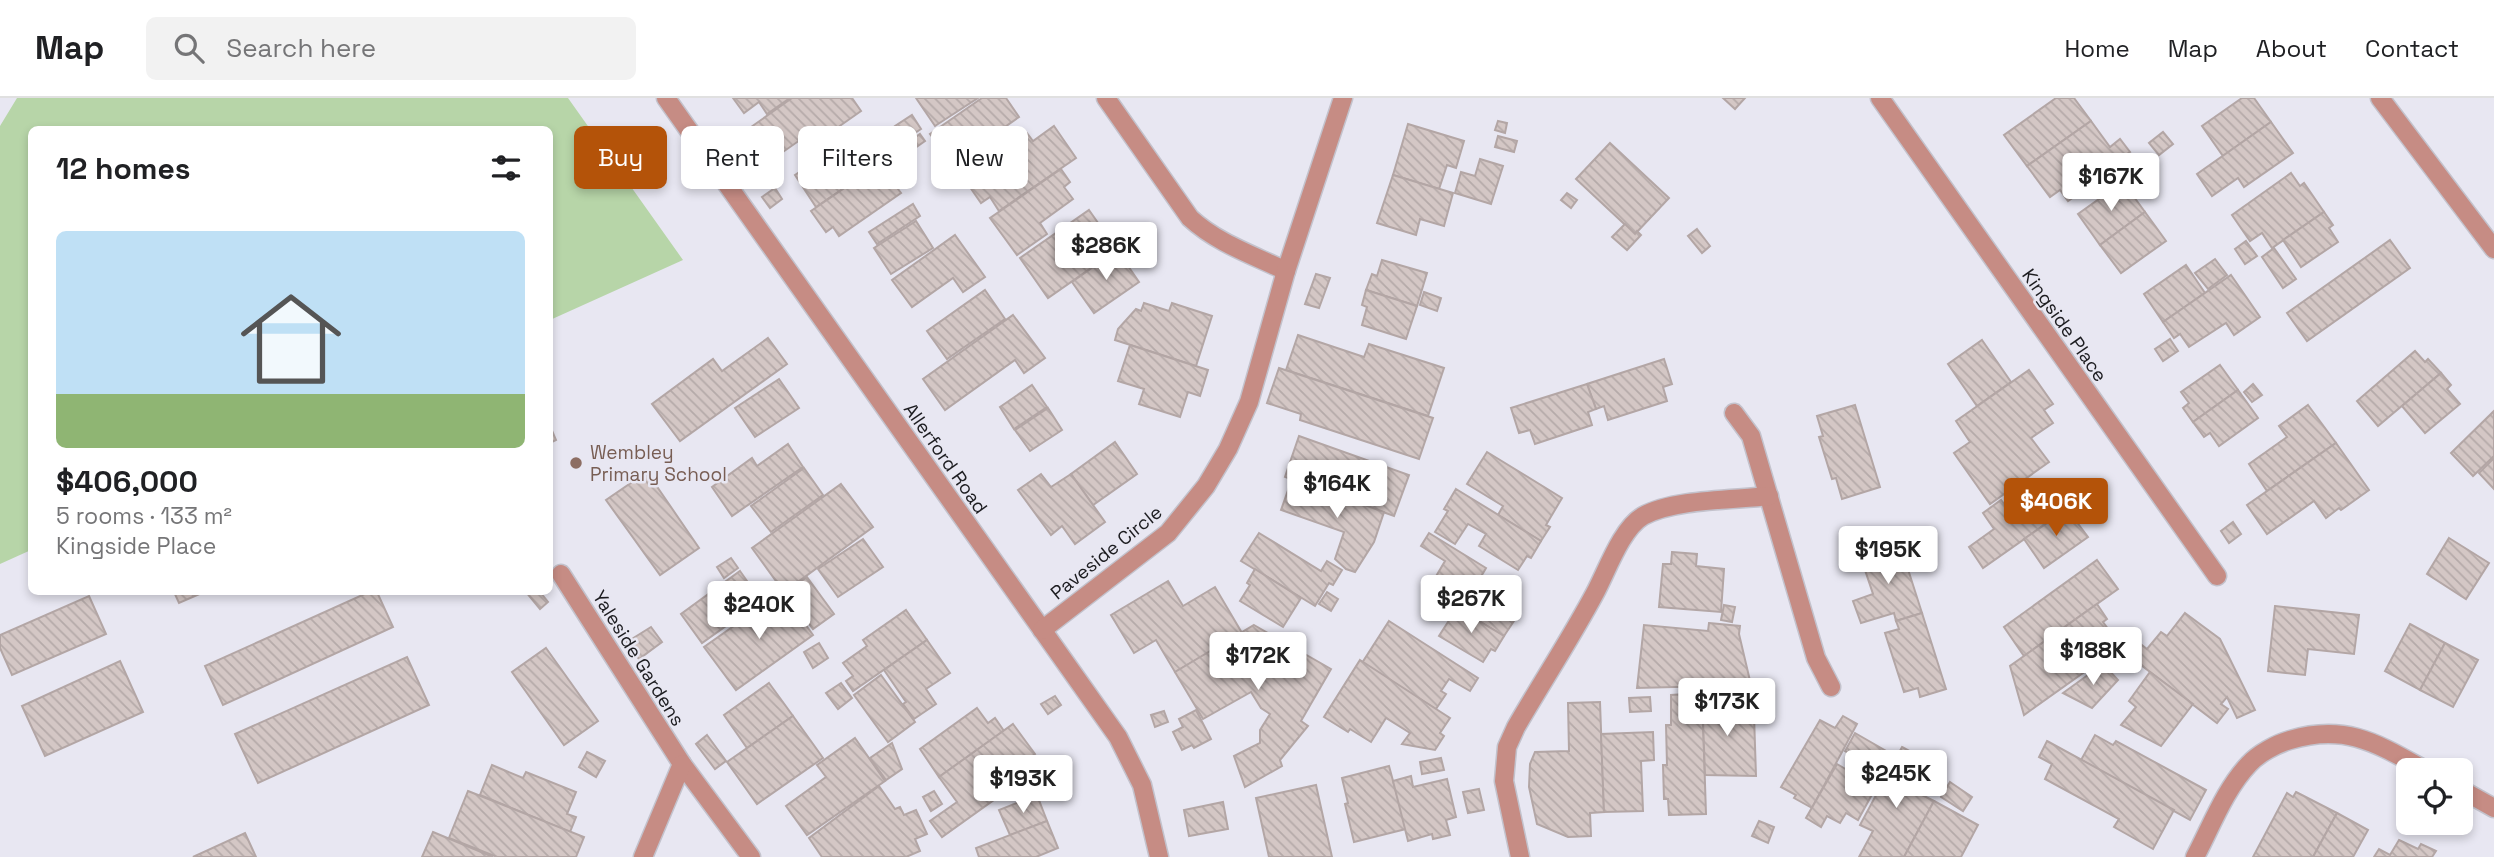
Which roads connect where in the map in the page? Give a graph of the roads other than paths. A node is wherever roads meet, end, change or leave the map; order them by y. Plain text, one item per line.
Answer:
1 (666, 98) edge
2 (1106, 98) edge
3 (1343, 98) edge
4 (1880, 98) edge
5 (2380, 98) edge
6 (2494, 249) edge
7 (1286, 271) junction
8 (1734, 412) dead end
9 (1769, 496) junction
10 (561, 574) dead end
11 (2217, 576) dead end
12 (1042, 630) junction
13 (1831, 687) dead end
14 (2403, 758) edge
15 (682, 764) junction
16 (2473, 796) edge
17 (2494, 808) edge
18 (643, 857) edge
19 (751, 857) edge
20 (1159, 857) edge
21 (1520, 857) edge
22 (2195, 857) edge

1 - 12 street, Allerford Road
2 - 7 street
3 - 7 street, Paveside Circle
4 - 11 street, Kingside Place
5 - 6 street
7 - 12 street, Paveside Circle
8 - 9 street
9 - 13 street
9 - 21 street
10 - 15 street, Yaleside Gardens
12 - 20 street, Allerford Road
14 - 22 street
15 - 18 street
15 - 19 street, Yaleside Gardens
16 - 17 street

